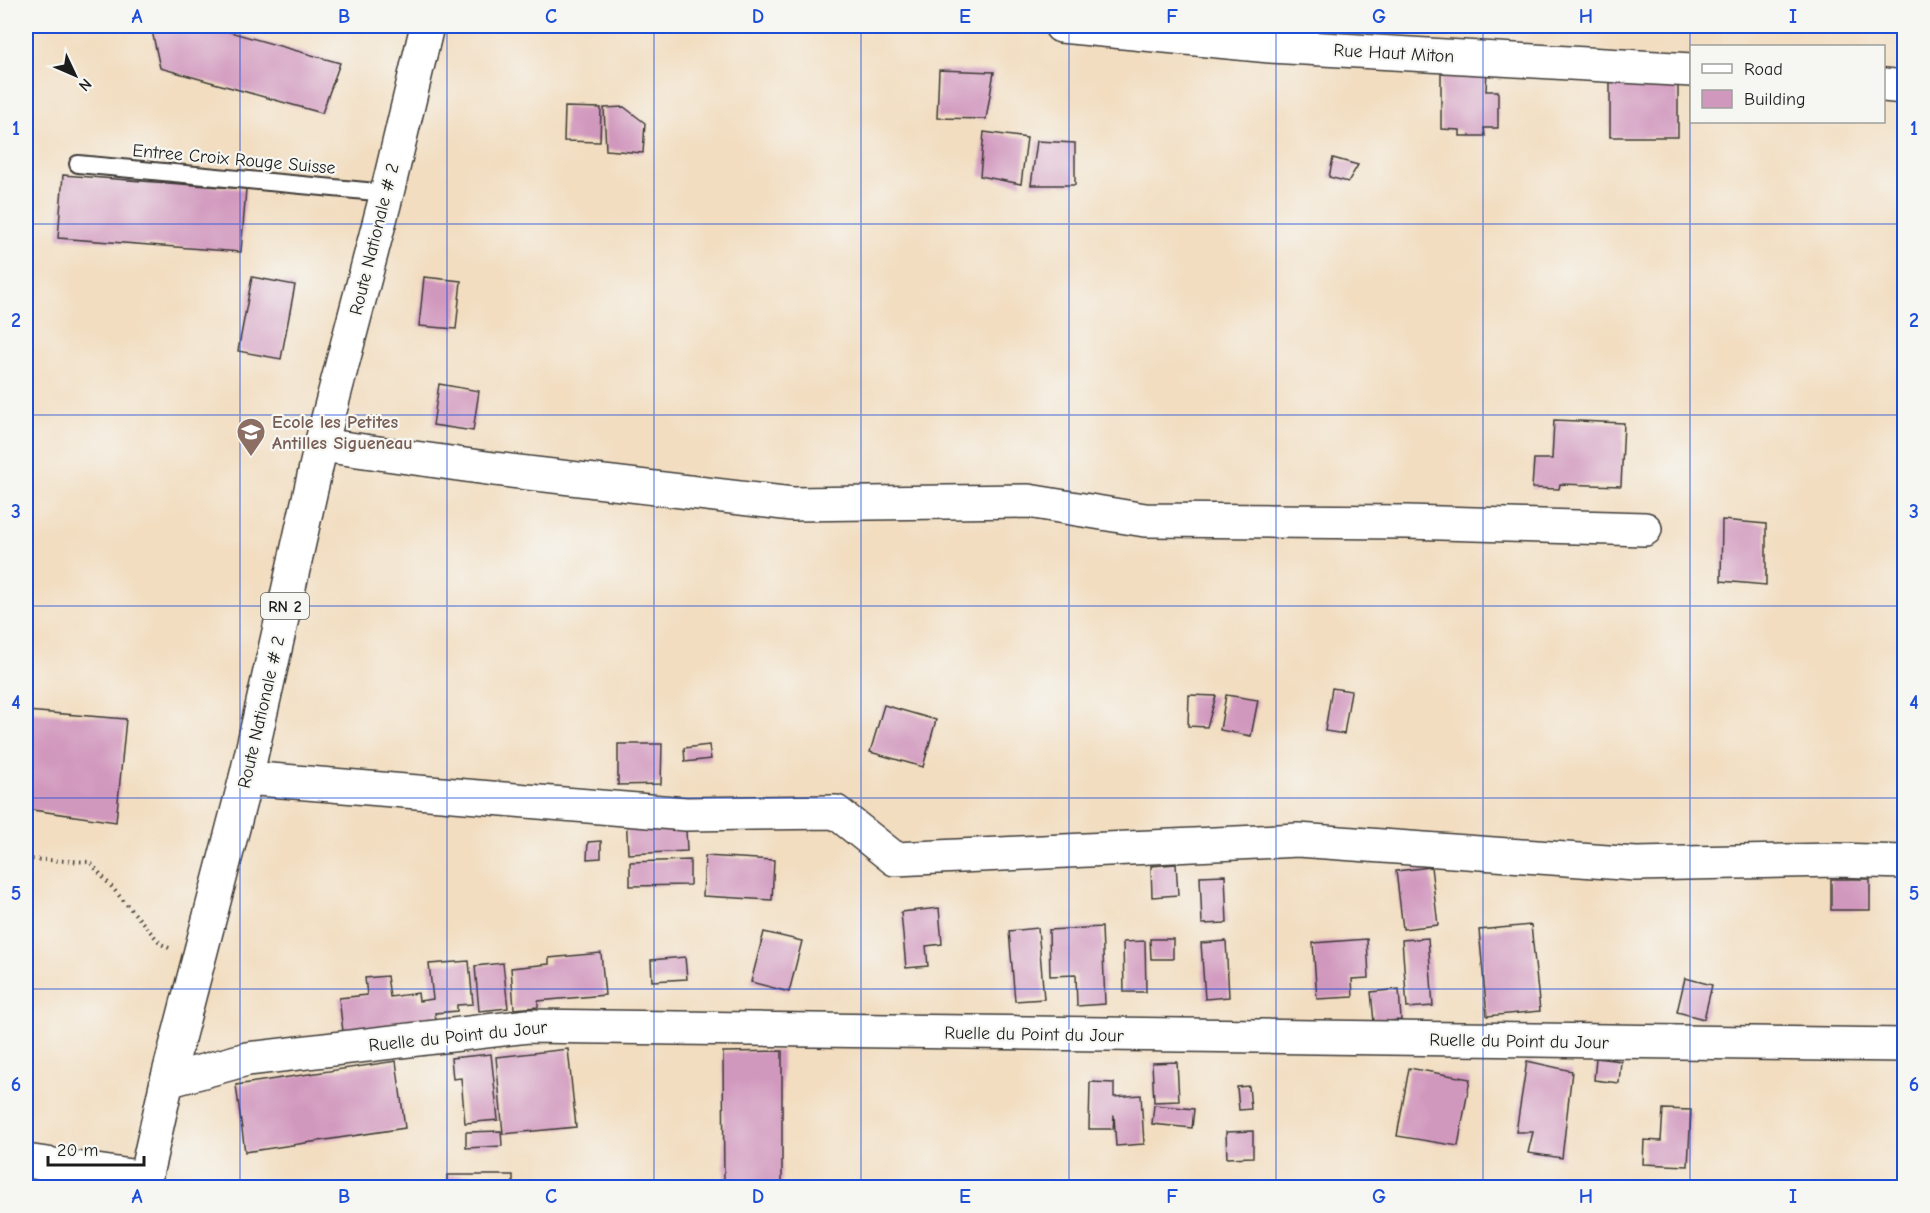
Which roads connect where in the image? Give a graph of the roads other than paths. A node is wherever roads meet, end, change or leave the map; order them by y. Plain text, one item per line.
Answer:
1 (427, 26) edge
2 (1061, 26) edge
3 (1690, 70) edge
4 (1885, 85) edge
5 (1905, 87) edge
6 (78, 164) dead end
7 (387, 193) junction
8 (321, 445) junction
9 (1645, 529) dead end
10 (246, 778) junction
11 (1905, 862) edge
12 (1905, 1045) edge
13 (167, 1081) junction
14 (26, 1161) edge
15 (144, 1183) edge

1 - 7 street, Route Nationale # 2 / RN 2
2 - 3 street, Rue Haut Miton
4 - 5 street
6 - 7 lane, Entree Croix Rouge Suisse
7 - 8 street, Route Nationale # 2 / RN 2
8 - 9 street
8 - 10 street, Route Nationale # 2 / RN 2
10 - 11 street
10 - 13 street, Route Nationale # 2 / RN 2
12 - 13 street, Ruelle du Point du Jour
13 - 15 street, Route Nationale # 2 / RN 2
14 - 15 street

